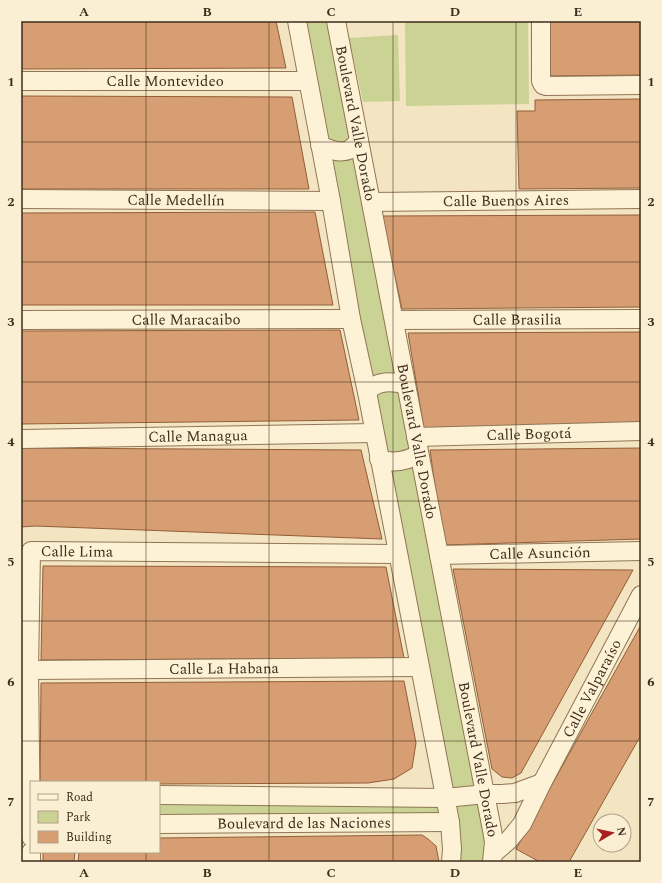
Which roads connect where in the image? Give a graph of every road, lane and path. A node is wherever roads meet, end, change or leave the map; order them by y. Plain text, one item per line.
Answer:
1 (296, 21) edge
2 (336, 21) edge
3 (541, 21) edge
4 (21, 81) edge
5 (308, 81) junction
6 (641, 85) edge
7 (359, 141) junction
8 (320, 145) junction
9 (21, 199) edge
10 (641, 199) edge
11 (330, 201) junction
12 (371, 202) junction
13 (351, 319) junction
14 (21, 320) edge
15 (394, 320) junction
16 (641, 320) edge
17 (406, 385) junction
18 (367, 392) junction
19 (641, 431) edge
20 (374, 433) junction
21 (21, 439) edge
22 (418, 446) junction
23 (379, 459) junction
24 (641, 551) edge
25 (397, 554) junction
26 (439, 556) junction
27 (641, 595) edge
28 (420, 667) junction
29 (29, 670) junction
30 (542, 783) junction
31 (27, 794) edge
32 (486, 794) junction
33 (160, 795) edge
34 (445, 798) junction
35 (30, 817) edge
36 (450, 822) junction
37 (160, 824) edge
38 (493, 858) edge
39 (452, 862) edge

1 - 5 street
2 - 7 street, Boulevard Valle Dorado
3 - 6 street
4 - 5 street, Calle Montevideo
5 - 8 street
7 - 8 street
7 - 12 street, Boulevard Valle Dorado
8 - 11 street
9 - 11 street, Calle Medellín
10 - 12 street, Calle Buenos Aires
11 - 13 street
12 - 15 street, Boulevard Valle Dorado
13 - 14 street, Calle Maracaibo
13 - 18 street
15 - 16 street, Calle Brasilia
15 - 17 street, Boulevard Valle Dorado
17 - 18 street
17 - 22 street, Boulevard Valle Dorado
18 - 20 street
19 - 22 street, Calle Bogotá
20 - 21 street, Calle Managua
20 - 23 street
22 - 23 street, Calle Bogotá
22 - 26 street, Boulevard Valle Dorado
23 - 25 street
24 - 26 street, Calle Asunción
25 - 28 street
25 - 29 street, Calle Lima
26 - 32 street, Boulevard Valle Dorado
27 - 30 street, Calle Valparaíso
28 - 29 street, Calle La Habana
28 - 34 street
29 - 31 street, Calle Lima
30 - 32 street
30 - 38 street, Calle Valparaíso
31 - 35 street, Calle Lima
32 - 34 street, Boulevard de las Naciones
32 - 38 street, Boulevard Valle Dorado
33 - 34 street, Boulevard de las Naciones
34 - 36 street
36 - 37 street, Boulevard de las Naciones
36 - 39 street

